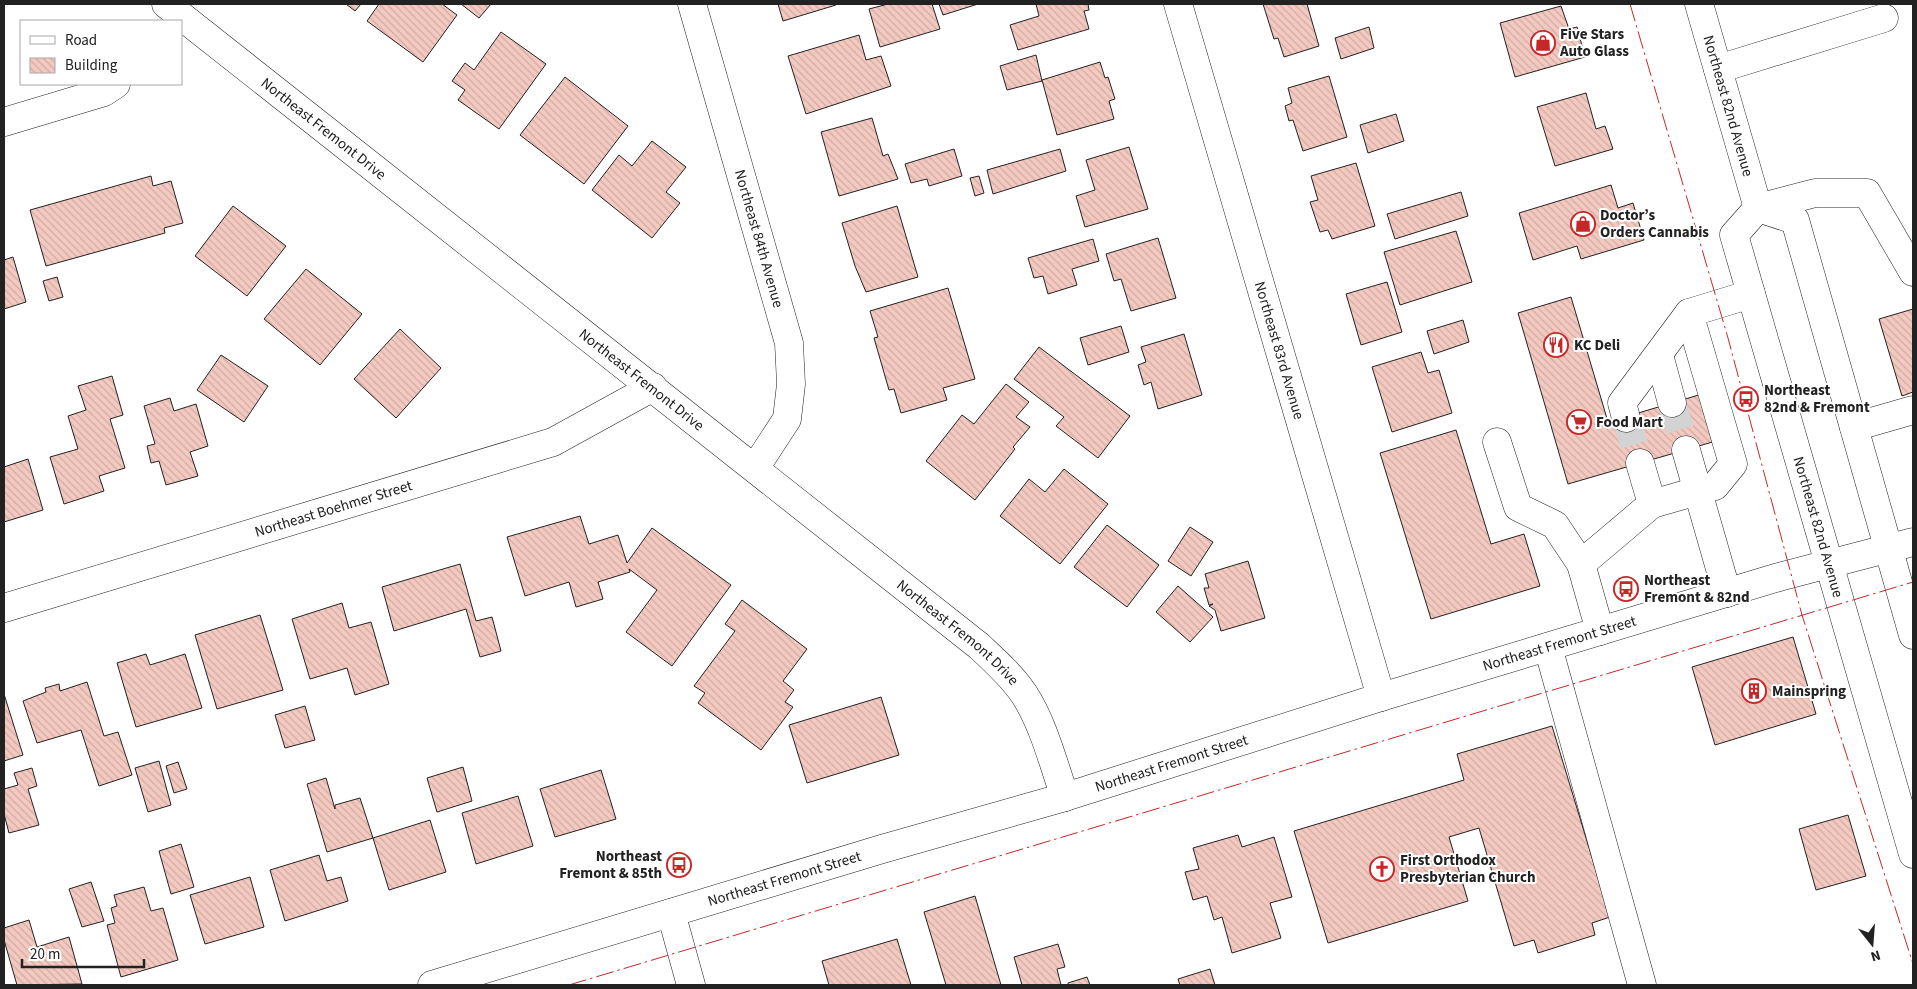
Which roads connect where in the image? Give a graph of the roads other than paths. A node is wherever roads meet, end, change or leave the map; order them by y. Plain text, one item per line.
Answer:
1 (692, 4) edge
2 (1178, 4) edge
3 (1699, 4) edge
4 (175, 11) edge
5 (1884, 18) dead end
6 (1718, 69) junction
7 (114, 85) edge
8 (4, 122) edge
9 (1758, 208) junction
10 (1913, 272) edge
11 (1751, 294) junction
12 (1689, 313) junction
13 (1659, 355) junction
14 (653, 387) junction
15 (1672, 403) tunnel mouth
16 (1913, 410) edge
17 (1626, 418) tunnel mouth
18 (1854, 427) junction
19 (1498, 442) dead end
20 (1686, 450) tunnel mouth
21 (1640, 463) tunnel mouth
22 (755, 468) junction
23 (1697, 491) junction
24 (1652, 504) junction
25 (1901, 546) edge
26 (1581, 564) junction
27 (1829, 564) junction
28 (1727, 593) junction
29 (4, 608) edge
30 (1600, 631) junction
31 (1913, 635) edge
32 (1548, 647) junction
33 (1381, 697) junction
34 (1065, 797) junction
35 (1913, 854) edge
36 (671, 913) junction
37 (432, 985) edge
38 (691, 985) edge
39 (1642, 985) edge

1 - 22 street, Northeast 84th Avenue
2 - 33 street, Northeast 83rd Avenue
3 - 6 street, Northeast 82nd Avenue
4 - 14 street, Northeast Fremont Drive
5 - 6 street
6 - 9 street, Northeast 82nd Avenue
7 - 8 street
9 - 10 street
9 - 11 street, Northeast 82nd Avenue
9 - 18 street
11 - 12 street
11 - 27 street, Northeast 82nd Avenue
12 - 13 street
12 - 23 street
13 - 15 street
13 - 17 street
14 - 22 street, Northeast Fremont Drive
14 - 29 street, Northeast Boehmer Street
16 - 18 street
18 - 25 street
19 - 26 street
20 - 23 street
21 - 24 street
22 - 34 street, Northeast Fremont Drive
23 - 24 street
23 - 28 street
24 - 26 street
25 - 27 street, Northeast Fremont Street
25 - 31 street
26 - 30 street
27 - 28 street, Northeast Fremont Street
27 - 35 street, Northeast 82nd Avenue
28 - 30 street, Northeast Fremont Street
30 - 32 street, Northeast Fremont Street
32 - 33 street, Northeast Fremont Street
32 - 39 street
33 - 34 street, Northeast Fremont Street
34 - 36 street, Northeast Fremont Street
36 - 37 street, Northeast Fremont Street
36 - 38 street

